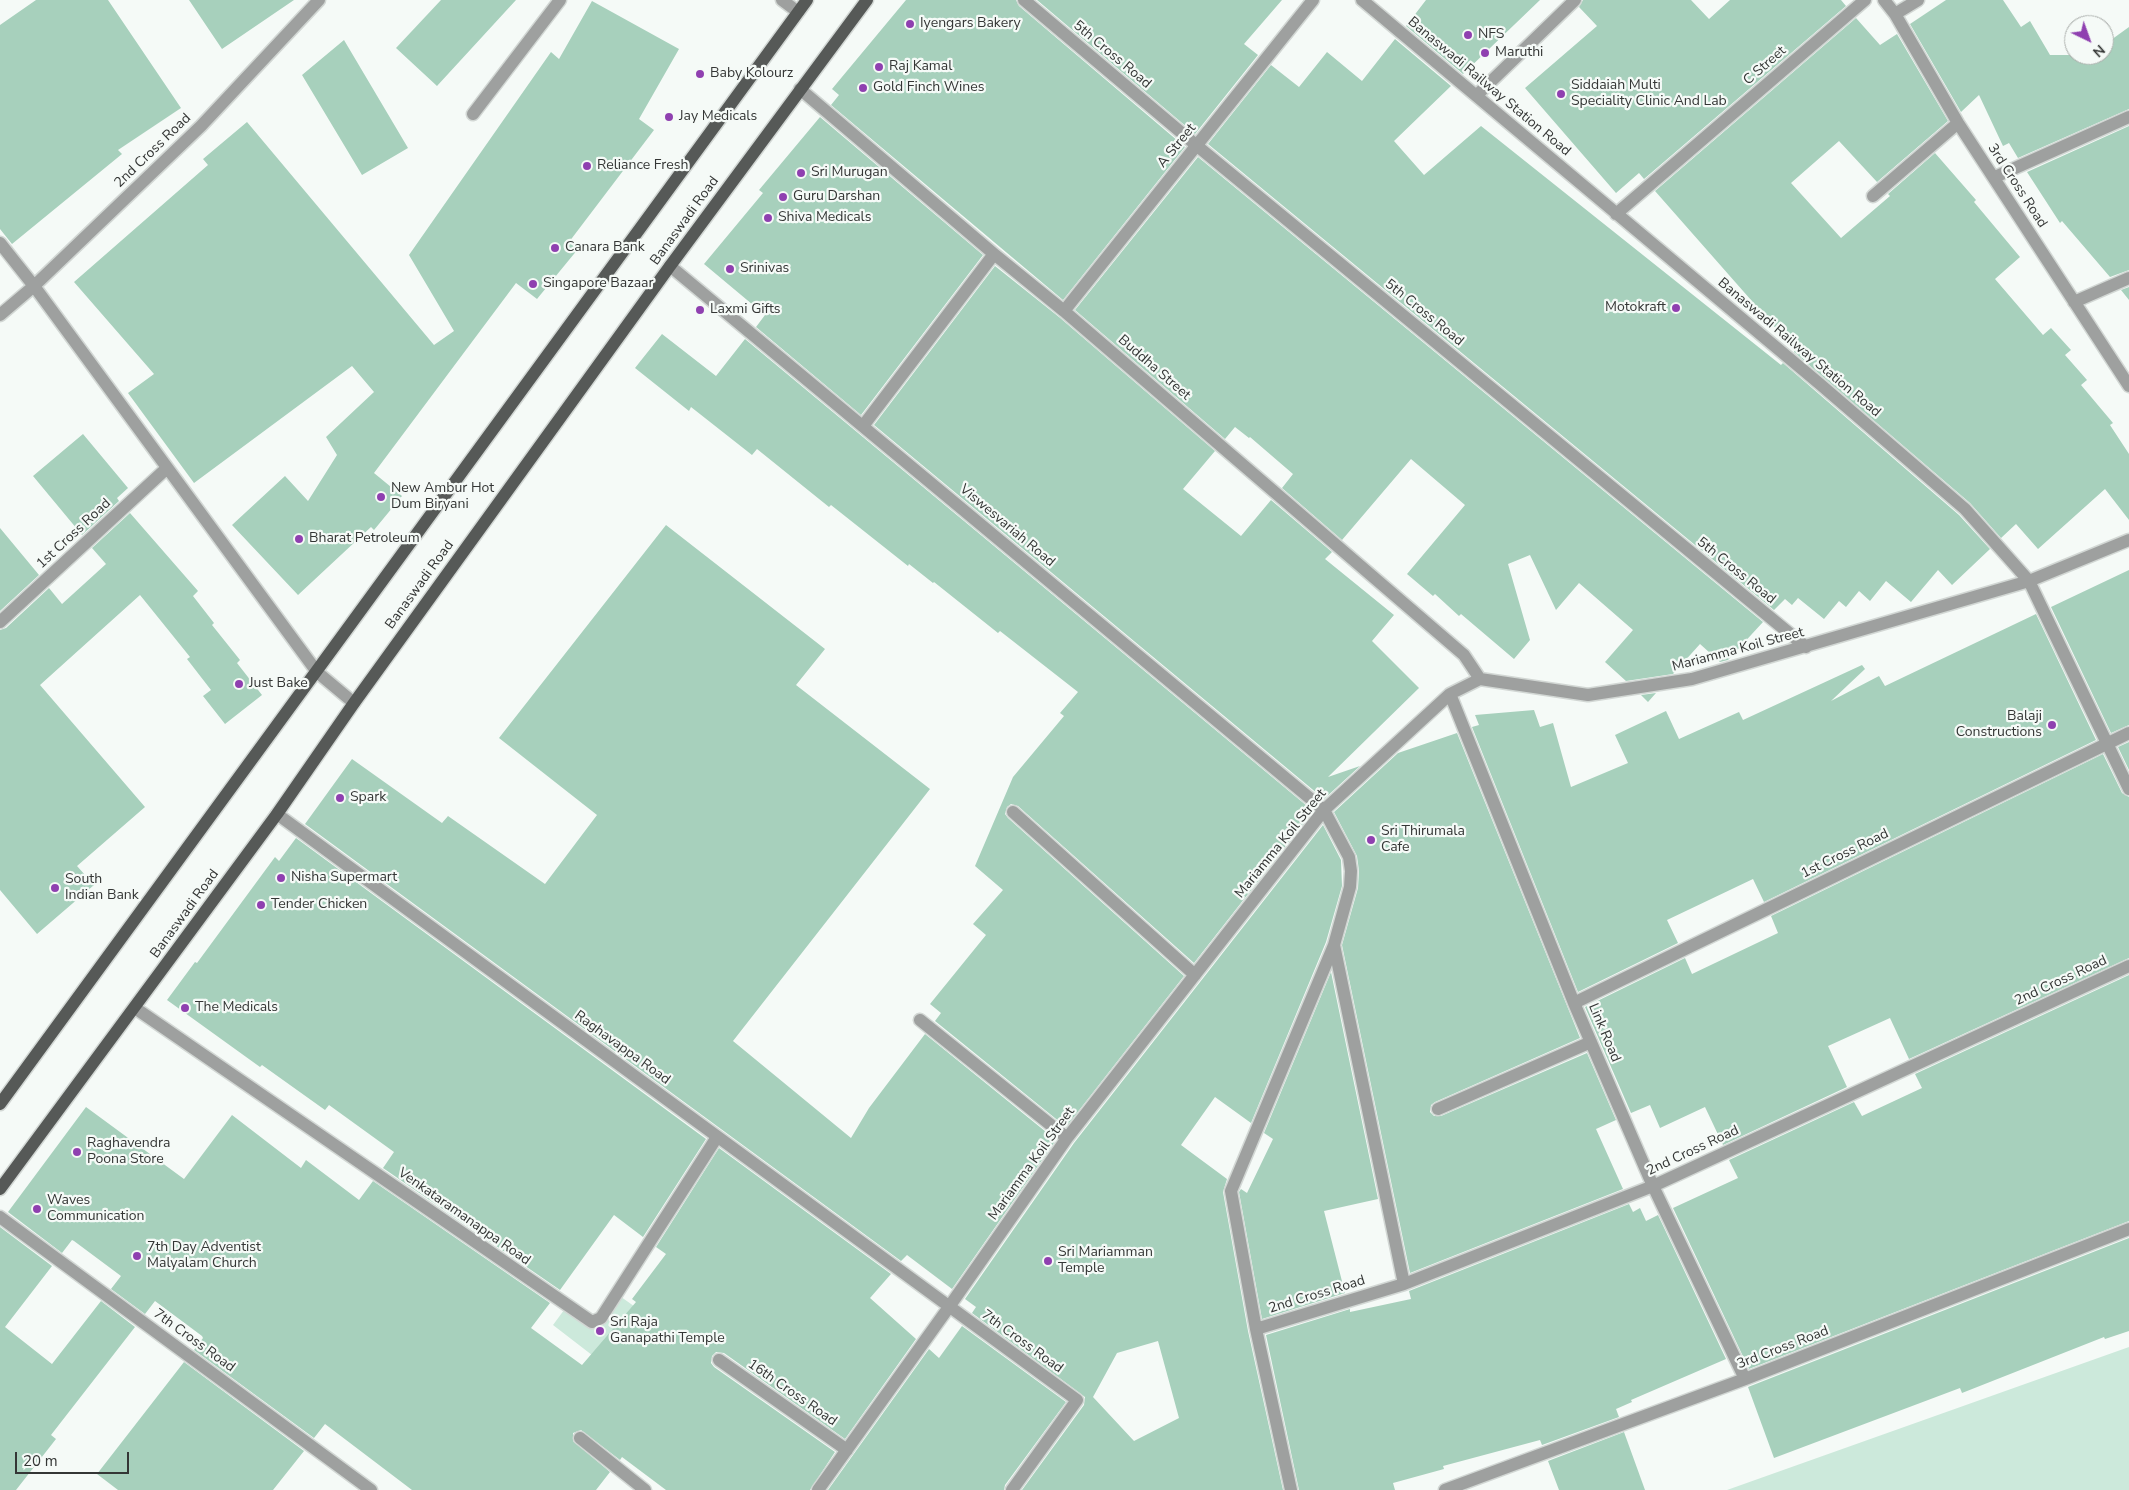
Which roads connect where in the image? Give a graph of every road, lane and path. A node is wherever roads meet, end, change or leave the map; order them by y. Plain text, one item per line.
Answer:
1 (319, 0) edge
2 (560, 0) edge
3 (782, 0) edge
4 (807, 0) edge
5 (867, 0) edge
6 (1024, 0) edge
7 (1313, 0) edge
8 (1362, 0) edge
9 (1575, 0) edge
10 (1865, 0) edge
11 (1884, 0) edge
12 (1918, 0) edge
13 (798, 12) junction
14 (1895, 14) junction
15 (800, 89) junction
16 (1477, 95) junction
17 (473, 114) dead end
18 (2129, 117) edge
19 (1958, 122) junction
20 (1196, 145) junction
21 (1995, 177) junction
22 (1874, 196) dead end
23 (1616, 214) junction
24 (0, 243) edge
25 (994, 254) junction
26 (670, 266) junction
27 (2129, 278) edge
28 (34, 286) junction
29 (2074, 302) junction
30 (1064, 311) junction
31 (0, 315) edge
32 (2129, 386) edge
33 (863, 426) junction
34 (168, 468) junction
35 (2129, 540) edge
36 (2029, 581) junction
37 (0, 622) edge
38 (1806, 647) junction
39 (317, 672) junction
40 (1480, 678) junction
41 (1450, 694) junction
42 (354, 703) junction
43 (2129, 733) edge
44 (2107, 743) junction
45 (2129, 789) edge
46 (1324, 810) junction
47 (1013, 812) dead end
48 (277, 814) junction
49 (1334, 944) junction
50 (2129, 966) edge
51 (1195, 976) junction
52 (1574, 1003) junction
53 (135, 1008) junction
54 (920, 1020) dead end
55 (1591, 1042) junction
56 (0, 1104) edge
57 (1438, 1109) dead end
58 (717, 1137) junction
59 (1067, 1138) junction
60 (1653, 1186) junction
61 (0, 1190) edge
62 (0, 1217) edge
63 (2129, 1229) edge
64 (1404, 1284) junction
65 (949, 1307) junction
66 (1256, 1329) junction
67 (719, 1360) dead end
68 (1745, 1378) junction
69 (580, 1438) dead end
70 (847, 1450) junction
71 (1449, 1489) edge
72 (371, 1490) edge
73 (645, 1490) edge
74 (818, 1490) edge
75 (1012, 1490) edge
76 (1291, 1490) edge

1 - 28 street, 2nd Cross Road
2 - 17 street
3 - 13 street
4 - 13 main road
5 - 15 main road, Banaswadi Road
6 - 20 street, 5th Cross Road
7 - 20 street, A Street
8 - 16 street, Banaswadi Railway Station Road
9 - 16 street
10 - 23 street, C Street
11 - 14 street, 3rd Cross Road
12 - 14 street
13 - 39 main road
14 - 19 street, 3rd Cross Road
15 - 25 street, Buddha Street
15 - 26 main road, Banaswadi Road
16 - 23 street, Banaswadi Railway Station Road
18 - 21 street
19 - 21 street, 3rd Cross Road
19 - 22 street
20 - 30 street, A Street
20 - 38 street, 5th Cross Road
21 - 29 street, 3rd Cross Road
23 - 36 street, Banaswadi Railway Station Road
24 - 28 street
25 - 30 street, Buddha Street
25 - 33 street
26 - 33 street, Viswesvariah Road
26 - 42 main road, Banaswadi Road
27 - 29 street
28 - 31 street, 2nd Cross Road
28 - 34 street
29 - 32 street, 3rd Cross Road
30 - 40 street, Buddha Street
33 - 46 street, Viswesvariah Road
34 - 37 street, 1st Cross Road
34 - 39 street
35 - 36 street
36 - 38 street, Mariamma Koil Street
36 - 44 street, Banaswadi Railway Station Road
38 - 40 street, Mariamma Koil Street
39 - 42 street
39 - 56 main road
40 - 41 street, Mariamma Koil Street
41 - 46 street, Mariamma Koil Street
41 - 52 street, Link Road
42 - 48 main road, Banaswadi Road
43 - 44 street, 1st Cross Road
44 - 45 street, Banaswadi Railway Station Road
44 - 52 street, 1st Cross Road
46 - 49 street
46 - 51 street, Mariamma Koil Street
47 - 51 street
48 - 53 main road, Banaswadi Road
48 - 58 street, Raghavappa Road
49 - 64 street
49 - 66 street
50 - 60 street, 2nd Cross Road
51 - 59 street, Mariamma Koil Street
52 - 55 street, Link Road
53 - 58 street, Venkataramanappa Road
53 - 61 main road, Banaswadi Road
54 - 59 street
55 - 57 street
55 - 60 street, Link Road
58 - 65 street, Raghavappa Road
59 - 65 street, Mariamma Koil Street
60 - 64 street, 2nd Cross Road
60 - 68 street, Link Road
62 - 72 street, 7th Cross Road
63 - 68 street, 3rd Cross Road
64 - 66 street, 2nd Cross Road
65 - 70 street, Mariamma Koil Street
65 - 75 street, 7th Cross Road
66 - 76 street
67 - 70 street, 16th Cross Road
68 - 71 street, 3rd Cross Road
69 - 73 street
70 - 74 street, Mariamma Koil Street

